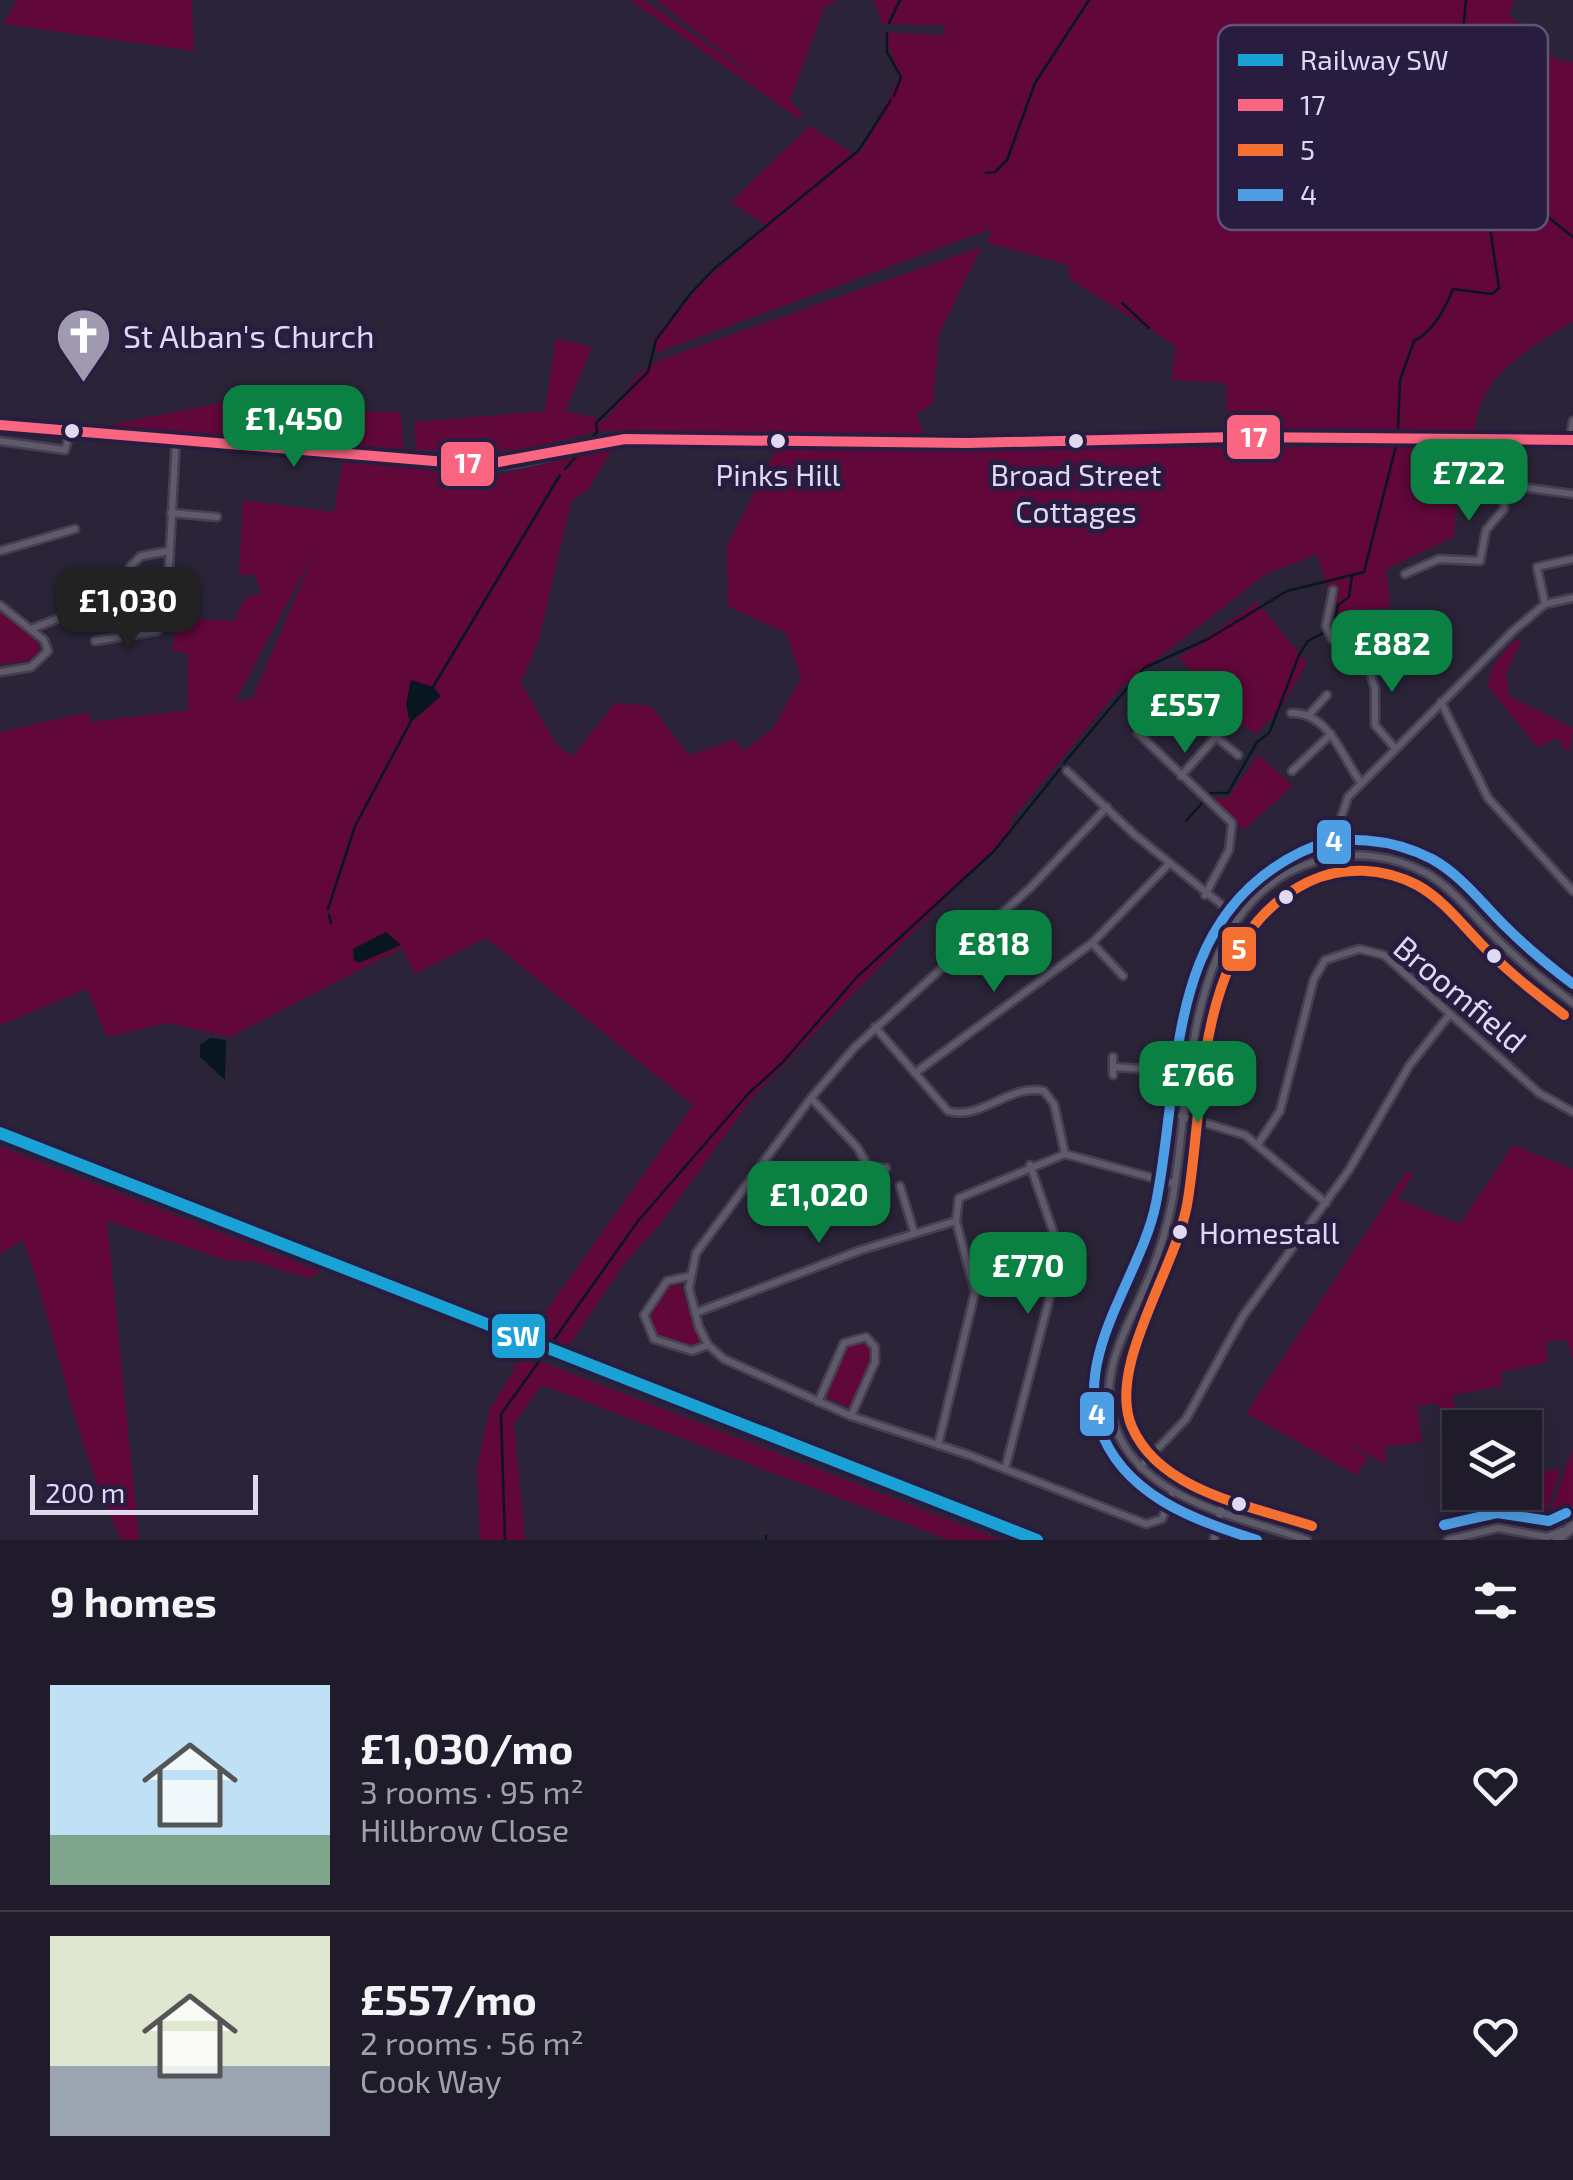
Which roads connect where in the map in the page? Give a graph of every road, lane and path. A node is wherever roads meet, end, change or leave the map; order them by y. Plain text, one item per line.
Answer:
1 (1573, 421) edge
2 (0, 426) edge
3 (70, 433) junction
4 (176, 438) junction
5 (0, 440) edge
6 (1571, 440) edge
7 (1504, 441) junction
8 (1505, 485) junction
9 (1573, 494) edge
10 (171, 514) junction
11 (217, 517) dead end
12 (76, 529) dead end
13 (0, 551) edge
14 (169, 551) junction
15 (1573, 559) edge
16 (169, 567) dead end
17 (1405, 574) dead end
18 (1333, 590) dead end
19 (1573, 598) edge
20 (1545, 604) junction
21 (0, 605) edge
22 (80, 610) dead end
23 (31, 629) junction
24 (157, 631) dead end
25 (132, 632) junction
26 (95, 641) dead end
27 (0, 672) edge
28 (1186, 678) dead end
29 (1327, 694) dead end
30 (1165, 702) junction
31 (1441, 702) junction
32 (1291, 713) dead end
33 (1178, 714) dead end
34 (1309, 715) junction
35 (1222, 730) dead end
36 (1331, 734) junction
37 (1216, 737) junction
38 (1394, 746) junction
39 (1238, 755) dead end
40 (1067, 771) dead end
41 (1292, 771) dead end
42 (1181, 776) junction
43 (1361, 783) junction
44 (1107, 807) junction
45 (1340, 856) junction
46 (1169, 864) junction
47 (1573, 891) edge
48 (1206, 894) junction
49 (1237, 917) junction
50 (1092, 943) junction
51 (1125, 977) dead end
52 (1573, 1003) edge
53 (1450, 1014) junction
54 (874, 1027) junction
55 (1113, 1057) dead end
56 (1187, 1072) junction
57 (915, 1073) junction
58 (811, 1098) junction
59 (1573, 1112) edge
60 (1180, 1116) junction
61 (1258, 1144) junction
62 (1065, 1154) junction
63 (1030, 1165) junction
64 (868, 1168) junction
65 (886, 1168) dead end
66 (862, 1175) dead end
67 (1174, 1184) junction
68 (900, 1186) dead end
69 (1326, 1204) junction
70 (956, 1221) junction
71 (914, 1232) junction
72 (690, 1276) junction
73 (695, 1313) junction
74 (708, 1345) junction
75 (818, 1402) junction
76 (851, 1416) junction
77 (938, 1445) junction
78 (1140, 1467) junction
79 (1005, 1468) junction
80 (1173, 1491) junction
81 (1221, 1509) junction
82 (1570, 1526) edge
83 (1475, 1536) edge
84 (1541, 1537) edge
85 (1214, 1540) edge
86 (1308, 1540) edge
87 (1448, 1540) edge
88 (1557, 1540) edge

1 - 6 street
2 - 3 street
3 - 4 street
3 - 5 street
4 - 7 street
4 - 10 street
6 - 7 street
7 - 8 street
8 - 9 street
8 - 17 street
10 - 11 street
10 - 14 street
12 - 13 street
14 - 16 street
14 - 25 street
15 - 20 street
18 - 38 street
19 - 20 street
20 - 31 street
21 - 23 street
22 - 23 street
23 - 27 street
24 - 25 street
25 - 26 street
28 - 30 street
29 - 34 street
30 - 33 street
30 - 42 street
31 - 38 street
31 - 47 street
32 - 34 street
34 - 36 street
35 - 37 street
36 - 41 street
36 - 43 street
37 - 39 street
37 - 42 street
38 - 43 street
40 - 44 street
42 - 48 street
43 - 45 street
44 - 46 street
44 - 54 street
45 - 49 street
45 - 52 street
46 - 48 street
46 - 50 street
48 - 49 street
49 - 56 street
50 - 51 street
50 - 57 street
53 - 59 street, Broomfield
53 - 61 street, Broomfield
53 - 69 street
54 - 57 street
54 - 58 street
55 - 56 street
56 - 60 street
57 - 62 street
58 - 64 street
58 - 72 street
60 - 61 street
60 - 67 street
61 - 69 street
62 - 63 street
62 - 67 street
63 - 70 street
63 - 79 street
64 - 65 street
64 - 66 street
67 - 78 street
68 - 71 street
69 - 78 street
70 - 71 street
70 - 77 street
71 - 73 street
72 - 73 street
72 - 74 street
73 - 74 street
74 - 75 street
75 - 76 street
75 - 76 street
76 - 77 street
77 - 79 street
78 - 80 street
79 - 80 street
80 - 81 street
81 - 85 street
81 - 86 street
82 - 84 street
82 - 88 street
83 - 84 street
83 - 87 street

